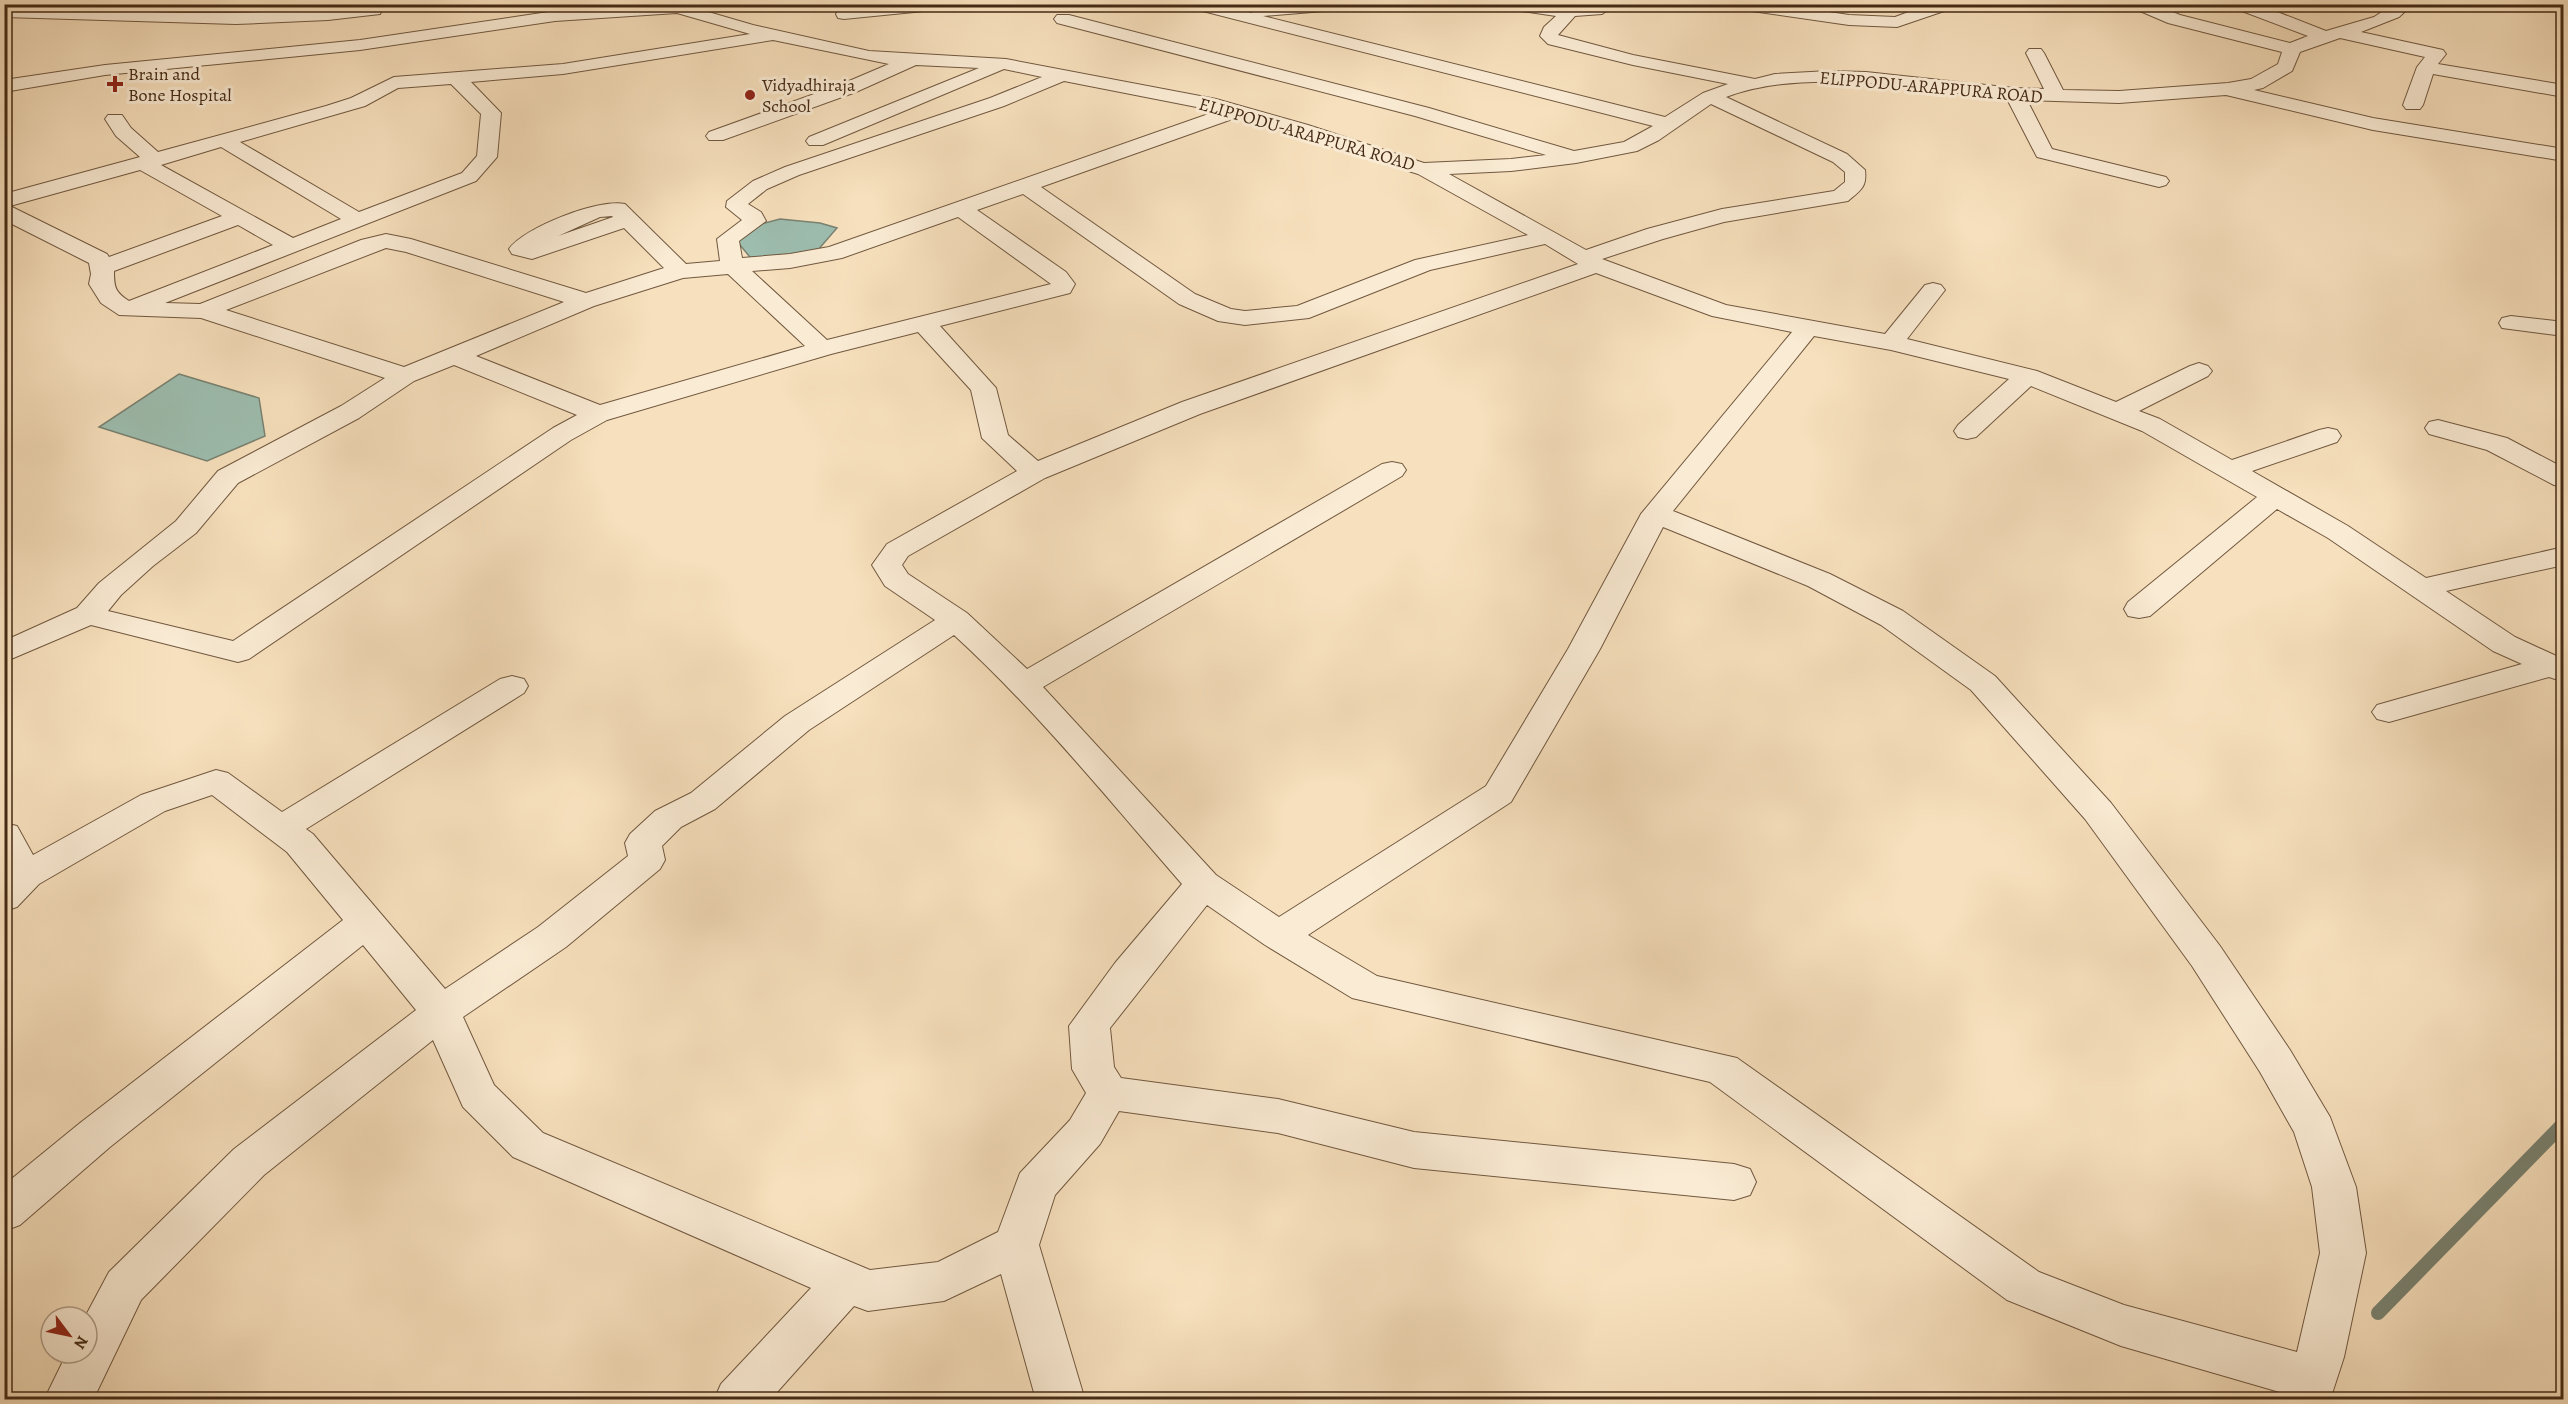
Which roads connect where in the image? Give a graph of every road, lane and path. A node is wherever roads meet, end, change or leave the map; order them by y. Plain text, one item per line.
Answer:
1 (514, 4) edge
2 (944, 4) edge
3 (1197, 4) edge
4 (1348, 4) edge
5 (1508, 4) edge
6 (1608, 4) edge
7 (1738, 4) edge
8 (1947, 4) edge
9 (2139, 4) edge
10 (2240, 4) edge
11 (2405, 4) edge
12 (727, 5) edge
13 (370, 7) edge
14 (677, 8) junction
15 (1570, 11) junction
16 (4, 12) edge
17 (844, 14) dead end
18 (1229, 14) edge
19 (710, 18) junction
20 (1063, 19) dead end
21 (455, 31) junction
22 (1198, 33) dead end
23 (2332, 34) junction
24 (777, 35) junction
25 (1166, 45) junction
26 (2292, 49) junction
27 (2035, 53) dead end
28 (912, 60) junction
29 (1006, 64) junction
30 (2426, 67) junction
31 (1062, 75) junction
32 (456, 78) junction
33 (1753, 83) junction
34 (4, 86) edge
35 (2228, 89) junction
36 (2564, 91) edge
37 (2014, 94) junction
38 (1710, 97) junction
39 (2057, 97) junction
40 (2413, 105) dead end
41 (1237, 111) junction
42 (116, 119) dead end
43 (1669, 124) junction
44 (716, 136) dead end
45 (225, 141) junction
46 (796, 149) dead end
47 (2564, 155) edge
48 (1576, 157) junction
49 (149, 162) junction
50 (1422, 168) junction
51 (2159, 181) dead end
52 (1026, 186) junction
53 (4, 201) edge
54 (960, 208) junction
55 (4, 211) edge
56 (622, 214) dead end
57 (240, 217) junction
58 (359, 221) junction
59 (1548, 237) junction
60 (293, 247) junction
61 (1590, 262) junction
62 (732, 265) junction
63 (102, 268) junction
64 (680, 271) junction
65 (1933, 290) dead end
66 (586, 301) junction
67 (126, 310) junction
68 (203, 311) junction
69 (2511, 323) dead end
70 (924, 324) junction
71 (1808, 328) junction
72 (2564, 329) edge
73 (1891, 343) junction
74 (822, 349) junction
75 (452, 355) junction
76 (2199, 371) dead end
77 (2028, 375) junction
78 (405, 376) junction
79 (2118, 411) junction
80 (598, 414) junction
81 (2438, 428) dead end
82 (1967, 431) dead end
83 (2328, 436) dead end
84 (1392, 470) dead end
85 (2229, 470) junction
86 (1035, 472) junction
87 (2564, 479) edge
88 (2276, 496) junction
89 (1655, 514) junction
90 (2564, 556) edge
91 (2420, 588) junction
92 (2139, 609) dead end
93 (88, 615) junction
94 (956, 620) junction
95 (4, 653) edge
96 (2558, 669) edge
97 (1023, 685) junction
98 (512, 686) dead end
99 (2389, 712) dead end
100 (280, 830) junction
101 (4, 835) edge
102 (1203, 884) junction
103 (15, 886) edge
104 (366, 922) junction
105 (1279, 935) junction
106 (441, 1012) junction
107 (1108, 1093) junction
108 (1734, 1182) dead end
109 (4, 1212) edge
110 (1016, 1245) junction
111 (847, 1282) junction
112 (2309, 1389) edge
113 (68, 1400) edge
114 (738, 1400) edge
115 (1061, 1400) edge

1 - 21 street
2 - 17 street
3 - 18 street
4 - 18 street
5 - 15 street
6 - 15 street
7 - 8 street
9 - 26 street
10 - 23 street
11 - 23 street
12 - 14 street
12 - 19 street
13 - 16 street
13 - 21 street
14 - 19 street, ELIPPODU-ARAPPURA ROAD
14 - 21 street
15 - 33 street
18 - 43 street
19 - 24 street, ELIPPODU-ARAPPURA ROAD
20 - 25 street
21 - 34 street
22 - 25 street
23 - 26 street
23 - 30 street
24 - 28 street, ELIPPODU-ARAPPURA ROAD
24 - 32 street
25 - 48 street
26 - 35 street, ELIPPODU-ARAPPURA ROAD
27 - 39 street
28 - 29 street, ELIPPODU-ARAPPURA ROAD
28 - 44 street
29 - 31 street, ELIPPODU-ARAPPURA ROAD
29 - 46 street
30 - 36 street
30 - 40 street
31 - 41 street, ELIPPODU-ARAPPURA ROAD
31 - 62 street
32 - 45 street
32 - 58 street
33 - 37 street, ELIPPODU-ARAPPURA ROAD
33 - 38 street, ELIPPODU-ARAPPURA ROAD
35 - 39 street, ELIPPODU-ARAPPURA ROAD
35 - 47 street
37 - 39 street, ELIPPODU-ARAPPURA ROAD
37 - 51 street
38 - 43 street, ELIPPODU-ARAPPURA ROAD
38 - 61 street
41 - 50 street, ELIPPODU-ARAPPURA ROAD
41 - 52 street
42 - 49 street
43 - 48 street, ELIPPODU-ARAPPURA ROAD
45 - 49 street
45 - 58 street
48 - 50 street, ELIPPODU-ARAPPURA ROAD
49 - 53 street
49 - 57 street
50 - 59 street
52 - 54 street
52 - 59 street
54 - 62 street
54 - 70 street
55 - 63 street
56 - 64 street
57 - 60 street
57 - 63 street
58 - 60 street
59 - 61 street
60 - 67 street
61 - 71 street
61 - 86 street
62 - 64 street
62 - 74 street
63 - 67 street
64 - 66 street
65 - 73 street
66 - 68 street
66 - 75 street
67 - 68 street
68 - 78 street
69 - 72 street
70 - 74 street
70 - 86 street
71 - 73 street
71 - 89 street
73 - 77 street
74 - 80 street
75 - 78 street
75 - 80 street
76 - 79 street
77 - 79 street
77 - 82 street
78 - 93 street
79 - 85 street
80 - 93 street
81 - 87 street
83 - 85 street
84 - 97 street
85 - 88 street
86 - 94 street
88 - 91 street
88 - 92 street
89 - 105 street
89 - 112 street
90 - 91 street
91 - 96 street
93 - 95 street
94 - 97 street
94 - 106 street
96 - 99 street
97 - 102 street
98 - 100 street
100 - 103 street
100 - 104 street
101 - 103 street
102 - 105 street
102 - 107 street
104 - 106 street
104 - 109 street
105 - 112 street
106 - 111 street
106 - 113 street
107 - 108 street
107 - 110 street
110 - 111 street
110 - 115 street
111 - 114 street

